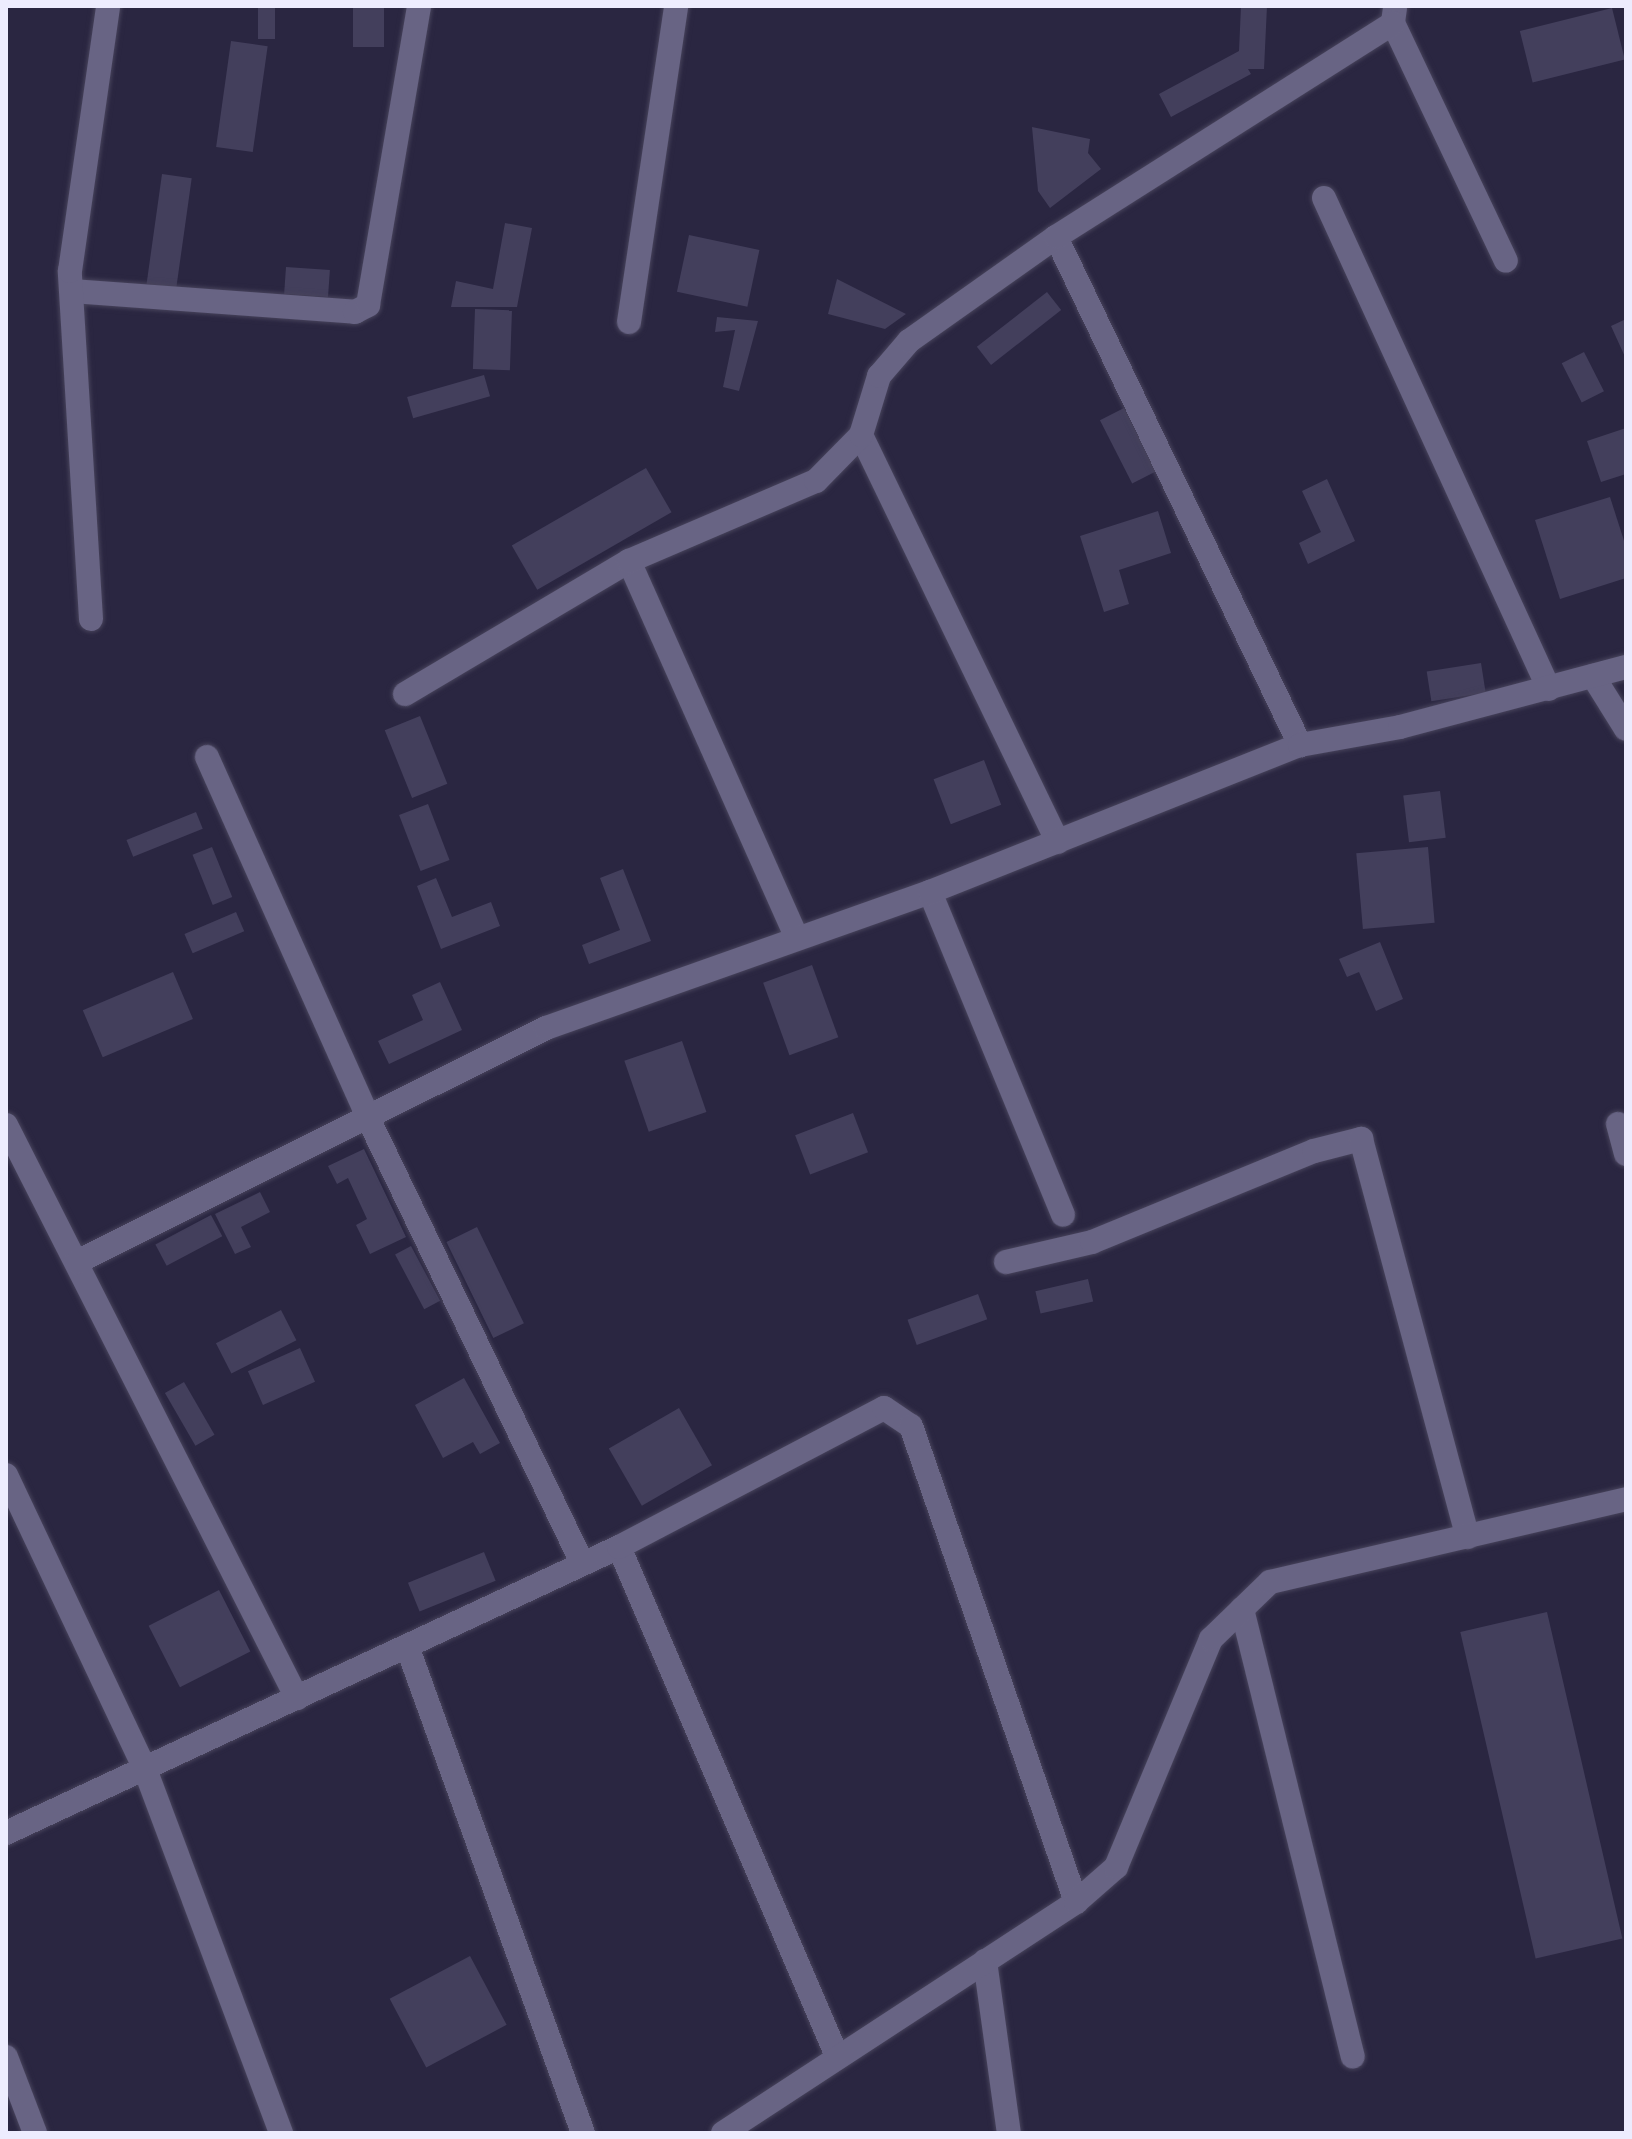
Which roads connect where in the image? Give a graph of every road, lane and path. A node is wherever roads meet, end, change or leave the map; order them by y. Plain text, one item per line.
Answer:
1 (108, 6) edge
2 (419, 6) edge
3 (676, 6) edge
4 (1394, 14) edge
5 (1324, 198) dead end
6 (1056, 237) junction
7 (1506, 261) dead end
8 (72, 291) junction
9 (629, 322) dead end
10 (861, 435) junction
11 (629, 561) junction
12 (91, 619) dead end
13 (1626, 667) edge
14 (1593, 676) junction
15 (1549, 689) junction
16 (405, 694) dead end
17 (1626, 729) edge
18 (1300, 745) junction
19 (207, 757) dead end
20 (1058, 842) junction
21 (930, 892) junction
22 (796, 936) junction
23 (369, 1120) junction
24 (1618, 1124) dead end
25 (6, 1125) edge
26 (1626, 1154) edge
27 (1063, 1215) dead end
28 (77, 1262) junction
29 (1006, 1262) dead end
30 (6, 1475) edge
31 (1626, 1499) edge
32 (1468, 1537) junction
33 (619, 1547) junction
34 (582, 1563) junction
35 (1242, 1609) junction
36 (407, 1646) junction
37 (297, 1698) junction
38 (145, 1769) junction
39 (6, 1833) edge
40 (1076, 1902) junction
41 (985, 1961) junction
42 (837, 2056) junction
43 (1353, 2056) dead end
44 (6, 2057) edge
45 (35, 2133) edge
46 (281, 2133) edge
47 (583, 2133) edge
48 (723, 2133) edge
49 (1009, 2133) edge

1 - 8 street
2 - 8 street
3 - 9 street
4 - 6 street
4 - 7 street
5 - 15 street
6 - 10 street
6 - 18 street
8 - 12 street
10 - 11 street
10 - 20 street
11 - 16 street
11 - 22 street
13 - 14 street
14 - 15 street
14 - 17 street
15 - 18 street
18 - 20 street
19 - 23 street
20 - 21 street
21 - 22 street
21 - 27 street
22 - 23 street
23 - 28 street
23 - 34 street
24 - 26 street
25 - 28 street
28 - 37 street
29 - 32 street
30 - 38 street
31 - 32 street
32 - 35 street
33 - 34 street
33 - 40 street
33 - 42 street
34 - 36 street
35 - 40 street
35 - 43 street
36 - 37 street
36 - 47 street
37 - 38 street
38 - 39 street
38 - 46 street
40 - 41 street
41 - 42 street
41 - 49 street
42 - 48 street
44 - 45 street

